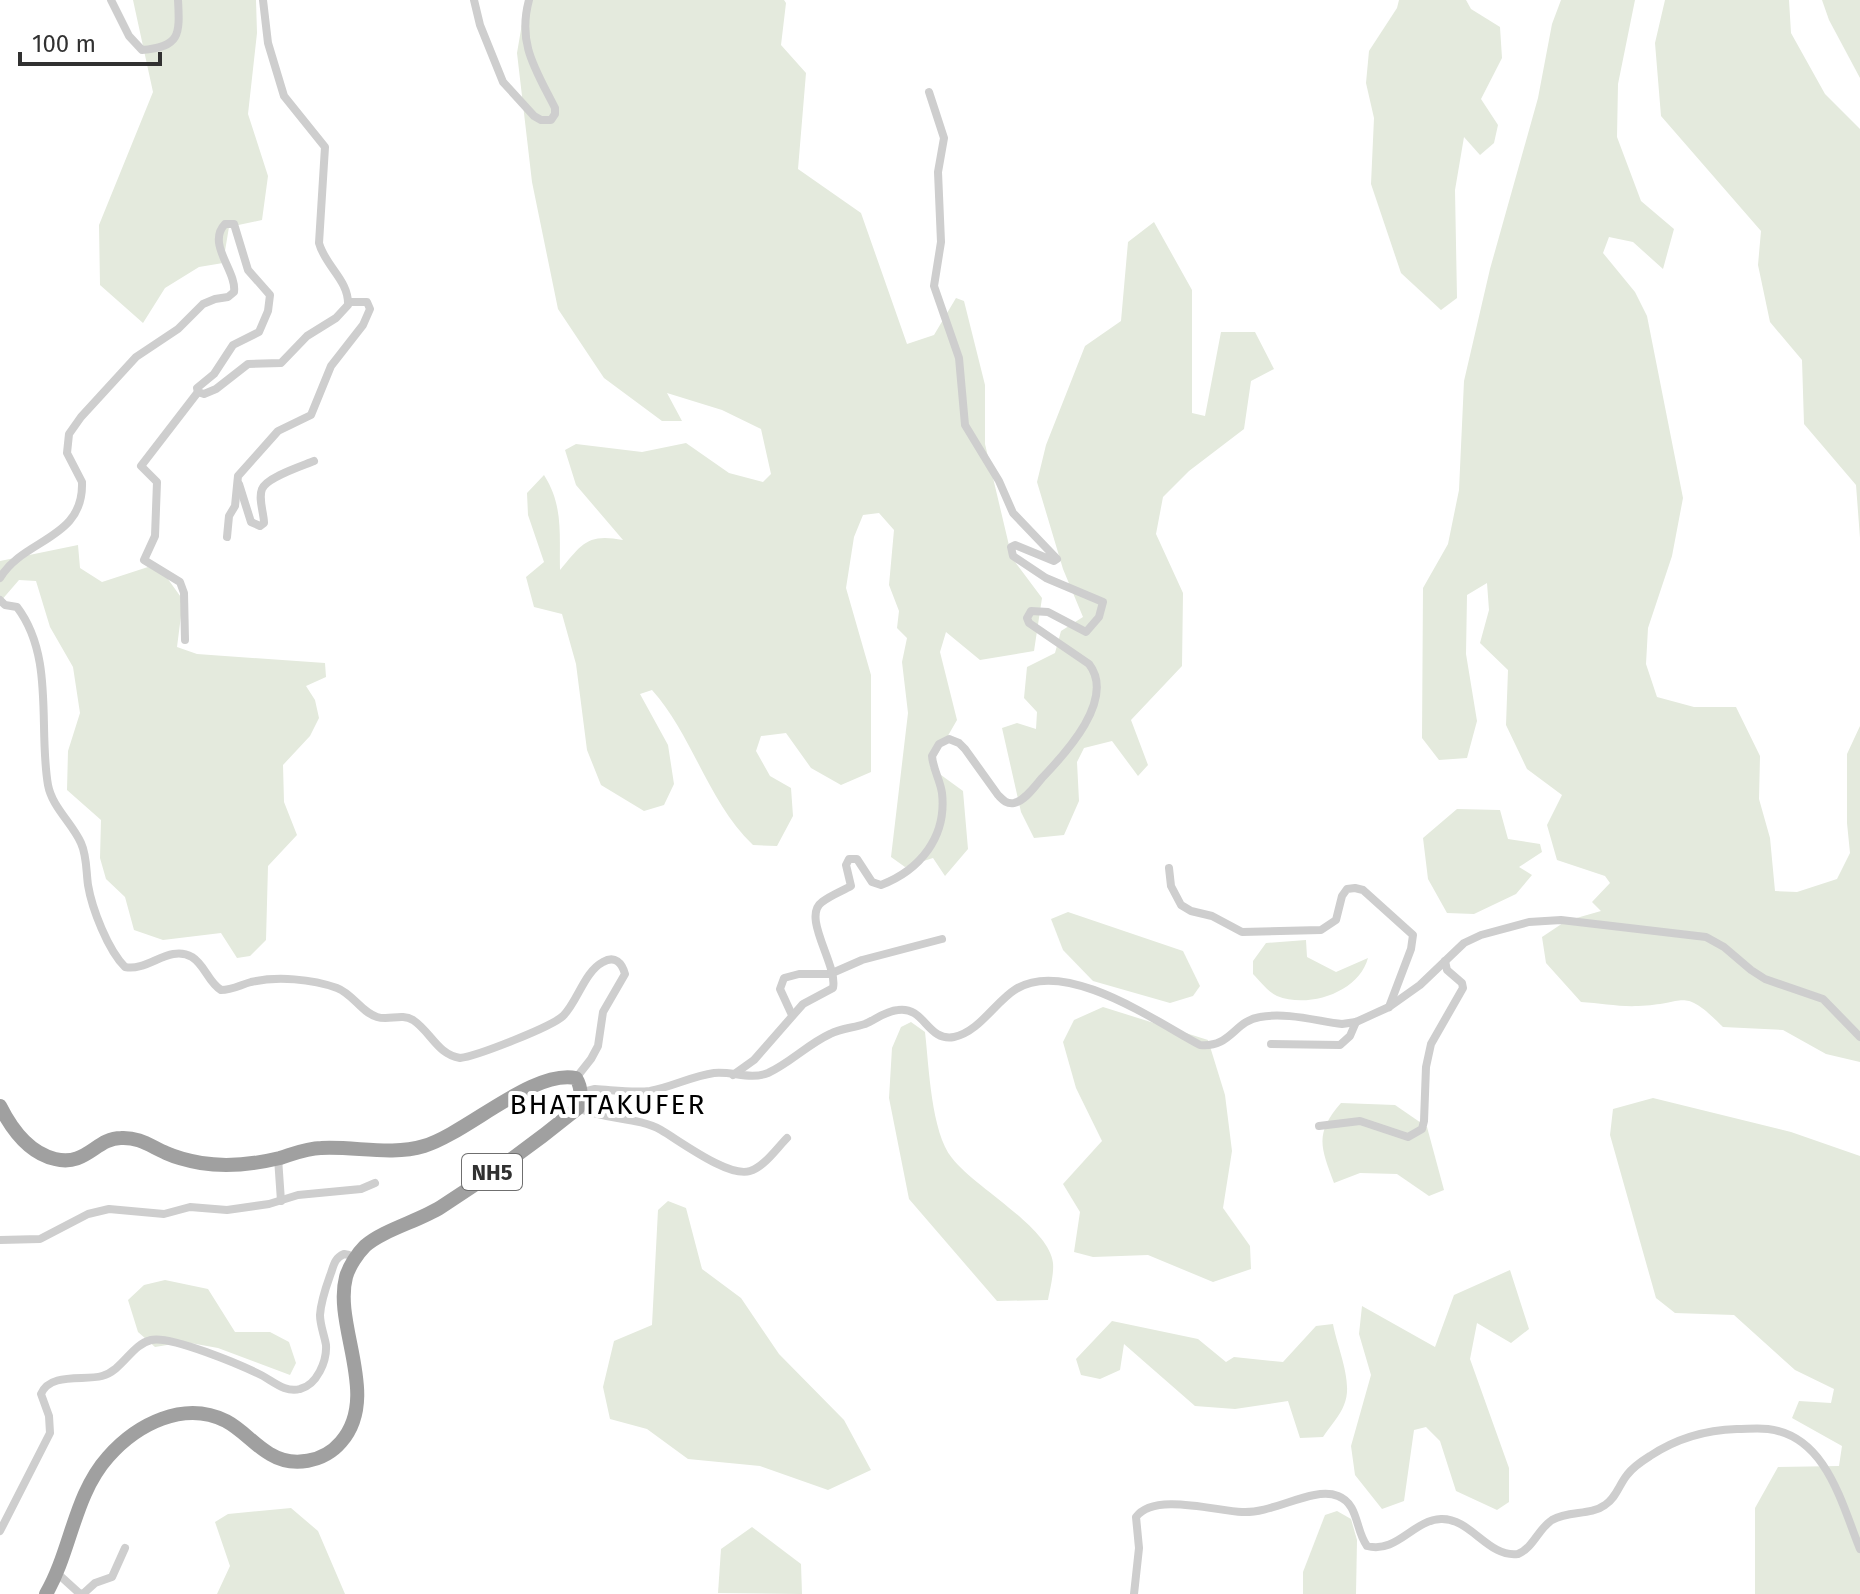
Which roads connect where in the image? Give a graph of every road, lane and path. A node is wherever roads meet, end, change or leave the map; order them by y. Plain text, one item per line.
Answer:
1 (111, 0) edge
2 (178, 0) edge
3 (263, 0) edge
4 (474, 0) edge
5 (529, 0) edge
6 (929, 92) dead end
7 (349, 302) junction
8 (198, 392) junction
9 (314, 461) dead end
10 (237, 479) junction
11 (227, 537) dead end
12 (0, 578) edge
13 (0, 600) edge
14 (185, 640) dead end
15 (1169, 868) dead end
16 (942, 939) dead end
17 (1445, 961) junction
18 (833, 973) junction
19 (1389, 1007) junction
20 (792, 1015) junction
21 (1356, 1022) junction
22 (1860, 1037) edge
23 (1271, 1044) dead end
24 (733, 1075) junction
25 (576, 1078) junction
26 (580, 1103) junction
27 (0, 1106) edge
28 (1319, 1126) dead end
29 (787, 1138) dead end
30 (278, 1158) junction
31 (375, 1183) dead end
32 (281, 1201) junction
33 (0, 1240) edge
34 (354, 1260) junction
35 (0, 1531) edge
36 (125, 1548) dead end
37 (1860, 1549) edge
38 (57, 1573) junction
39 (46, 1594) edge
40 (1134, 1594) edge

1 - 2 street
3 - 7 street
4 - 5 street
6 - 18 street
7 - 8 street
7 - 10 street
8 - 12 street
8 - 14 street
9 - 10 street
10 - 11 street
13 - 25 street
15 - 19 street
16 - 18 street
17 - 19 street
17 - 22 street
17 - 28 street
18 - 20 street
18 - 20 street
19 - 21 street
20 - 24 street
21 - 23 street
21 - 24 street
24 - 26 street
25 - 26 highway
25 - 30 highway, NH5
26 - 29 street
26 - 34 highway, NH5
27 - 30 highway, NH5
30 - 32 street
31 - 32 street
32 - 33 street
34 - 35 street
34 - 38 highway
36 - 38 street
37 - 40 street
38 - 39 highway

